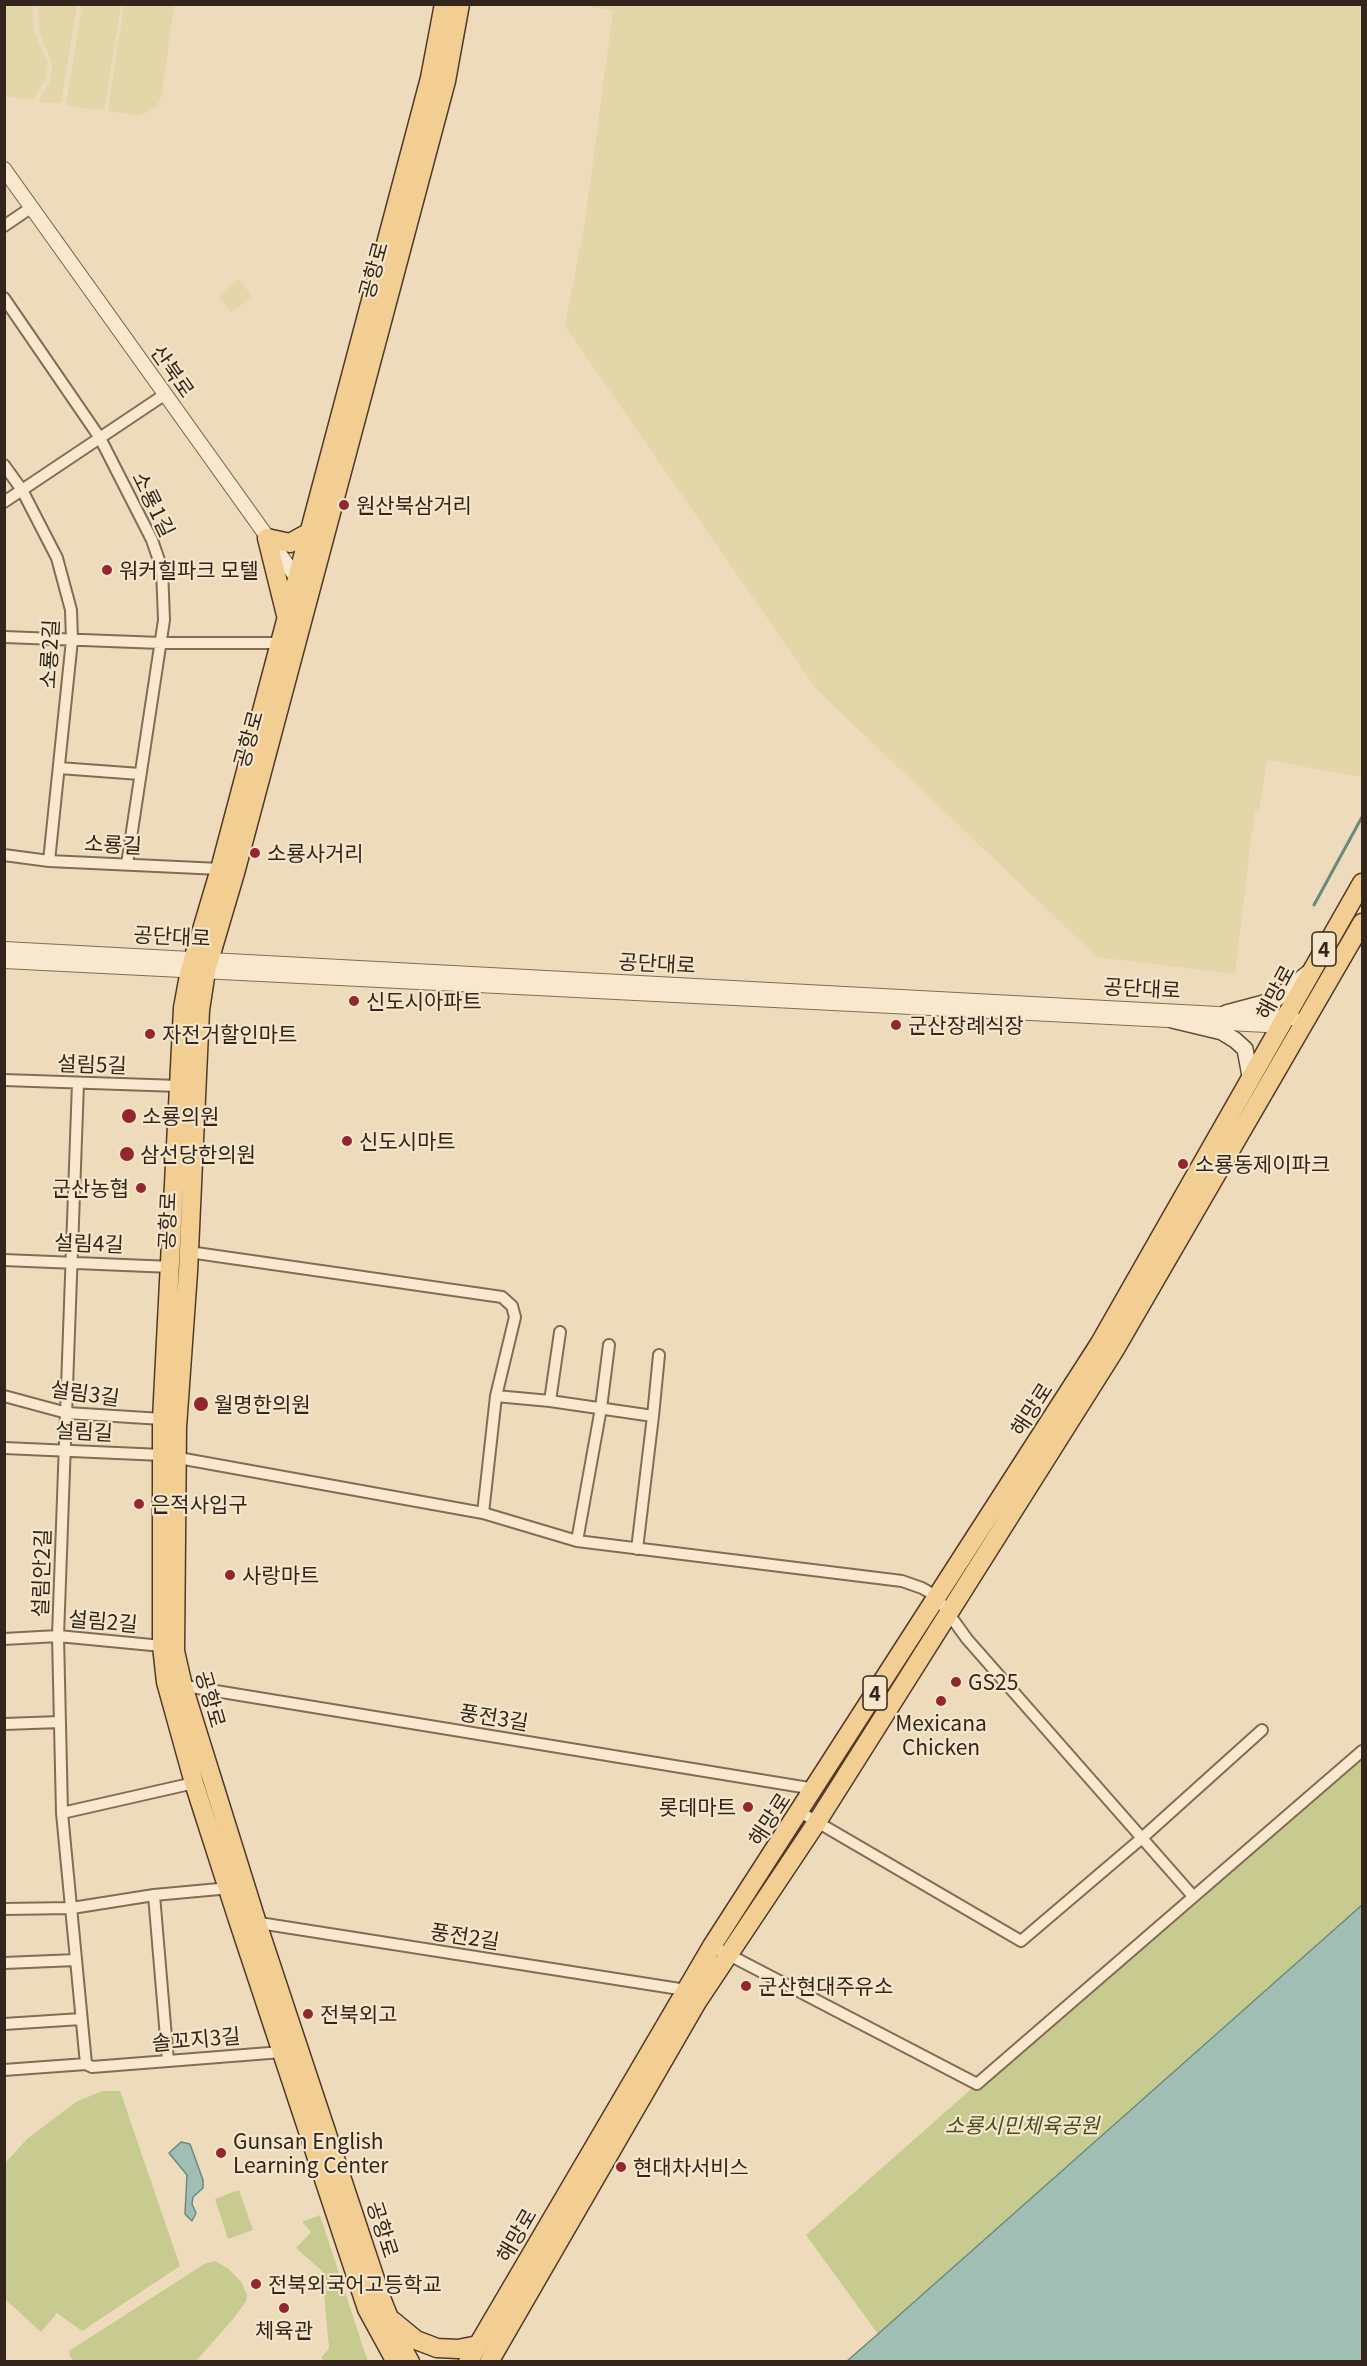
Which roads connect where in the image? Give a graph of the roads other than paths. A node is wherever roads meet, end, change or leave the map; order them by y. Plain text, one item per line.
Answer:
1 (444, 4) edge
2 (460, 4) edge
3 (4, 169) edge
4 (32, 207) junction
5 (4, 225) edge
6 (4, 298) edge
7 (164, 395) junction
8 (100, 438) junction
9 (4, 465) edge
10 (22, 490) junction
11 (4, 502) edge
12 (310, 532) junction
13 (267, 538) junction
14 (297, 580) junction
15 (310, 595) junction
16 (286, 619) junction
17 (4, 638) edge
18 (72, 640) junction
19 (161, 643) junction
20 (280, 643) junction
21 (59, 768) junction
22 (140, 774) junction
23 (4, 855) edge
24 (50, 861) junction
25 (127, 864) junction
26 (220, 869) junction
27 (1362, 882) edge
28 (1362, 923) edge
29 (4, 949) edge
30 (1317, 961) junction
31 (4, 962) edge
32 (200, 964) junction
33 (1226, 1013) junction
34 (1172, 1020) junction
35 (1295, 1022) junction
36 (4, 1080) edge
37 (1251, 1081) junction
38 (78, 1083) junction
39 (179, 1086) junction
40 (189, 1251) junction
41 (4, 1260) edge
42 (73, 1262) junction
43 (172, 1267) junction
44 (560, 1332) dead end
45 (609, 1345) dead end
46 (659, 1355) dead end
47 (4, 1396) edge
48 (496, 1396) junction
49 (550, 1401) junction
50 (601, 1408) junction
51 (68, 1413) junction
52 (653, 1416) junction
53 (162, 1419) junction
54 (4, 1448) edge
55 (65, 1449) junction
56 (169, 1457) junction
57 (483, 1514) junction
58 (577, 1541) junction
59 (638, 1549) junction
60 (936, 1596) junction
61 (949, 1613) junction
62 (58, 1636) junction
63 (4, 1639) edge
64 (162, 1646) junction
65 (175, 1684) junction
66 (60, 1722) junction
67 (4, 1724) edge
68 (1263, 1730) dead end
69 (1362, 1751) edge
70 (195, 1783) junction
71 (815, 1790) junction
72 (801, 1812) junction
73 (62, 1813) junction
74 (817, 1822) junction
75 (1142, 1838) junction
76 (230, 1888) junction
77 (154, 1895) junction
78 (1192, 1895) junction
79 (72, 1908) junction
80 (4, 1909) edge
81 (238, 1920) junction
82 (257, 1923) junction
83 (720, 1950) junction
84 (76, 1960) junction
85 (4, 1963) edge
86 (686, 1990) junction
87 (81, 2019) junction
88 (4, 2024) edge
89 (282, 2052) junction
90 (168, 2061) junction
91 (86, 2064) junction
92 (4, 2070) edge
93 (367, 2309) junction
94 (388, 2316) junction
95 (478, 2345) junction
96 (383, 2361) edge
97 (396, 2361) edge
98 (410, 2361) edge
99 (468, 2361) edge
100 (489, 2361) edge

1 - 12 main road, 공항로
2 - 15 main road, 공항로
3 - 4 street, 산북로
4 - 5 street
4 - 7 street, 산북로
6 - 8 street, 소룡1길
7 - 8 street
7 - 13 street, 산북로
8 - 10 street
8 - 19 street, 소룡1길
9 - 10 street, 소룡2길
10 - 11 street
10 - 18 street, 소룡2길
12 - 13 main road
12 - 14 main road, 공항로
13 - 14 street, 산북로
13 - 16 main road
14 - 15 street, 산북로
14 - 16 main road, 공항로
15 - 32 main road, 공항로
16 - 20 main road, 공항로
17 - 18 street
18 - 19 street
18 - 21 street, 소룡2길
19 - 20 street
19 - 22 street, 소룡1길
20 - 26 main road, 공항로
21 - 22 street
21 - 24 street, 소룡2길
22 - 25 street, 소룡1길
23 - 24 street, 소룡길
24 - 25 street, 소룡길
25 - 26 street, 소룡길
26 - 32 main road, 공항로
27 - 30 main road, 해망로 / 4
28 - 35 main road, 해망로 / 4
29 - 32 street, 공단대로
30 - 33 main road
30 - 35 main road, 해망로 / 4
31 - 32 street, 공단대로
32 - 33 street, 공단대로
32 - 34 street, 공단대로
32 - 39 main road, 공항로
32 - 40 main road, 공항로
33 - 35 street, 공단대로
34 - 35 street, 공단대로
34 - 37 main road
35 - 37 main road, 해망로 / 4
35 - 61 main road, 해망로 / 4
36 - 38 street, 설림5길
37 - 60 main road, 해망로 / 4
38 - 39 street, 설림5길
38 - 42 street, 설림안2길
39 - 43 main road, 공항로
40 - 48 street
40 - 56 main road, 공항로
41 - 42 street, 설림4길
42 - 43 street, 설림4길
42 - 51 street, 설림안2길
43 - 53 main road, 공항로
44 - 49 street
45 - 50 street
46 - 52 street
47 - 51 street, 설림3길
48 - 49 street
48 - 57 street
49 - 50 street
50 - 52 street
50 - 58 street
51 - 53 street, 설림3길
51 - 55 street, 설림안2길
52 - 59 street
53 - 56 main road, 공항로
54 - 55 street, 설림길
55 - 56 street, 설림길
55 - 62 street, 설림안2길
56 - 57 street, 설림길
56 - 64 main road, 공항로
56 - 65 main road, 공항로
57 - 58 street, 설림길
58 - 59 street, 설림길
59 - 60 street, 설림길
60 - 61 street
60 - 71 main road, 해망로 / 4
61 - 74 main road, 해망로 / 4
61 - 75 street
62 - 63 street, 설림2길
62 - 64 street, 설림2길
62 - 66 street, 설림안2길
64 - 65 main road, 공항로
65 - 70 main road, 공항로
65 - 71 street, 풍전3길
65 - 82 main road, 공항로
66 - 67 street
66 - 73 street, 설림안2길
68 - 75 street
69 - 78 street
70 - 73 street
70 - 76 main road, 공항로
71 - 72 main road, 해망로 / 4
72 - 74 street
72 - 83 main road, 해망로 / 4
73 - 79 street, 설림안2길
74 - 75 street
74 - 83 main road, 해망로 / 4
75 - 78 street
76 - 77 street
76 - 81 main road, 공항로
77 - 79 street
77 - 90 street
78 - 83 street
79 - 80 street
79 - 84 street, 설림안2길
81 - 82 street, 풍전2길
81 - 89 main road, 공항로
82 - 86 street, 풍전2길
82 - 94 main road, 공항로
83 - 86 main road, 해망로 / 4
83 - 100 main road, 해망로 / 4
84 - 85 street
84 - 87 street, 설림안2길
86 - 95 main road, 해망로 / 4
87 - 88 street
87 - 91 street, 설림안2길
89 - 90 street, 솔꼬지3길
89 - 93 main road, 공항로
90 - 91 street, 솔꼬지3길
91 - 92 street, 솔꼬지3길
93 - 96 main road
93 - 97 main road, 공항로
94 - 95 main road
94 - 98 main road, 공항로
95 - 99 main road, 해망로 / 4

